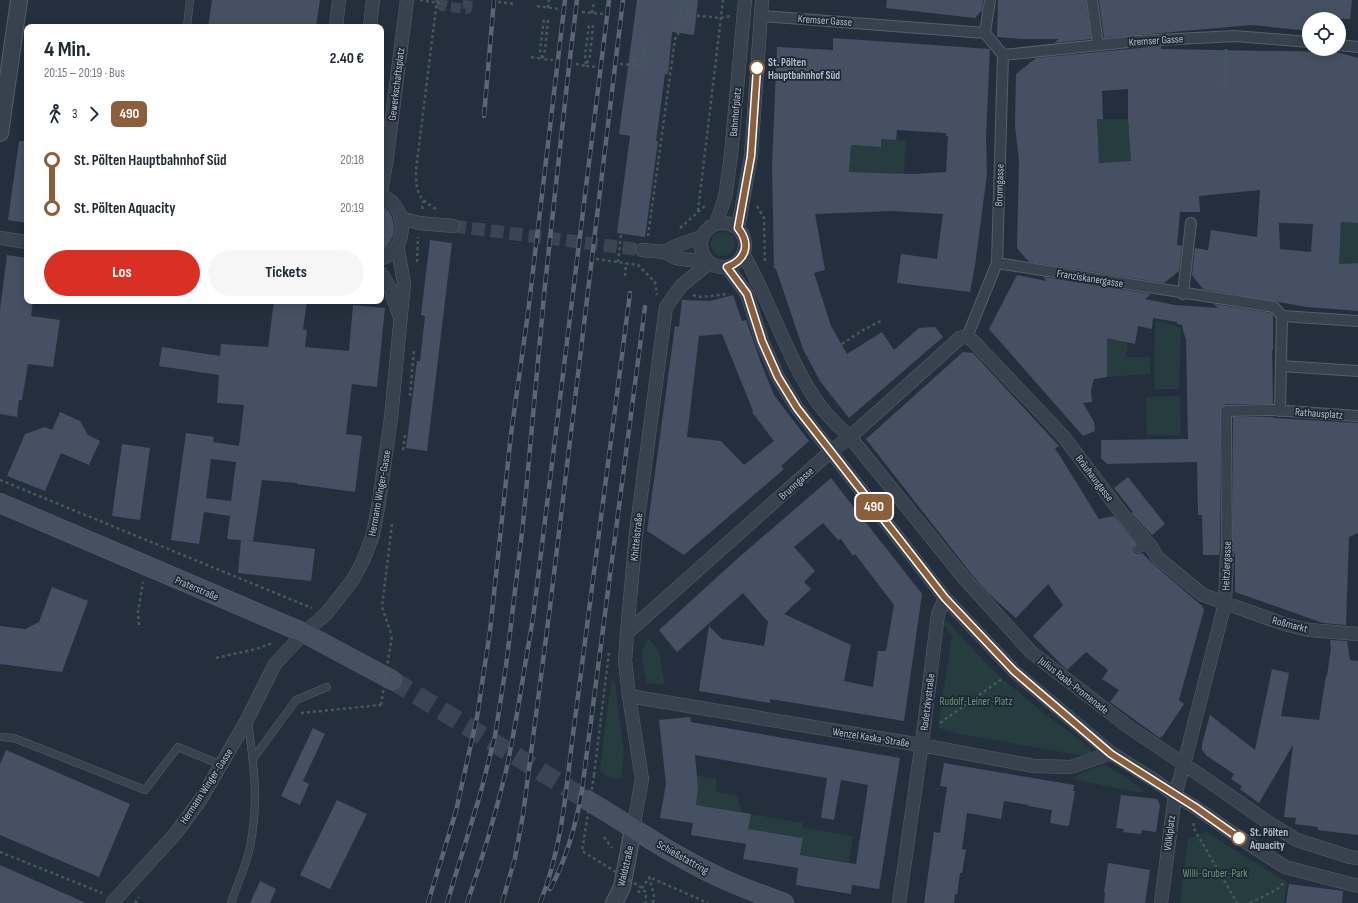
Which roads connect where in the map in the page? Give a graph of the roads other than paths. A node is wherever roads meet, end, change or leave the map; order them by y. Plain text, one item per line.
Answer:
1 (19, 0) edge
2 (190, 0) edge
3 (339, 0) edge
4 (373, 0) edge
5 (407, 0) edge
6 (745, 0) edge
7 (762, 0) edge
8 (990, 0) edge
9 (1092, 0) edge
10 (762, 16) junction
11 (187, 24) edge
12 (336, 24) edge
13 (370, 24) edge
14 (985, 33) junction
15 (1302, 41) edge
16 (1358, 44) edge
17 (1098, 45) junction
18 (1346, 45) edge
19 (1003, 55) junction
20 (0, 133) edge
21 (384, 175) edge
22 (384, 197) edge
23 (401, 218) junction
24 (716, 223) junction
25 (1191, 223) dead end
26 (453, 226) tunnel mouth
27 (738, 228) junction
28 (701, 237) junction
29 (0, 238) edge
30 (24, 242) edge
31 (645, 244) tunnel mouth
32 (397, 245) junction
33 (664, 252) junction
34 (743, 254) junction
35 (384, 257) edge
36 (708, 261) junction
37 (997, 263) junction
38 (727, 267) junction
39 (384, 278) edge
40 (1183, 294) junction
41 (1282, 316) junction
42 (401, 321) junction
43 (1358, 321) edge
44 (970, 339) junction
45 (1281, 366) junction
46 (1358, 371) edge
47 (1276, 410) junction
48 (1358, 416) edge
49 (850, 437) junction
50 (830, 452) junction
51 (0, 503) edge
52 (1228, 555) joint
53 (945, 598) junction
54 (1225, 603) junction
55 (627, 632) junction
56 (304, 633) junction
57 (1358, 634) edge
58 (392, 680) tunnel mouth
59 (327, 687) dead end
60 (629, 696) junction
61 (247, 720) junction
62 (0, 737) edge
63 (922, 740) junction
64 (1111, 754) junction
65 (253, 759) junction
66 (1184, 764) junction
67 (221, 765) junction
68 (1175, 795) junction
69 (587, 800) tunnel mouth
70 (633, 829) junction
71 (1358, 858) edge
72 (1358, 886) edge
73 (114, 901) edge
74 (231, 903) edge
75 (614, 903) edge
76 (784, 903) edge
77 (899, 903) edge
78 (1161, 903) edge

1 - 20 street
2 - 11 lane
3 - 12 street
4 - 13 street
5 - 21 street, Gewerkschaftsplatz
6 - 24 street, Bahnhofplatz
7 - 10 street, Bahnhofplatz
8 - 14 street
9 - 17 street
10 - 14 street, Kremser Gasse
10 - 27 street, Bahnhofplatz
14 - 19 street
15 - 17 street, Kremser Gasse
16 - 18 street
17 - 19 street, Kremser Gasse
19 - 37 street, Brunngasse
22 - 23 street
23 - 26 street
23 - 32 street
24 - 27 street
24 - 28 street
25 - 40 street
27 - 34 street
28 - 33 street
28 - 36 street
29 - 30 street
31 - 33 street
32 - 35 street
32 - 42 street, Hermann Winger-Gasse
33 - 36 street
34 - 38 street
34 - 49 street
36 - 38 street
36 - 55 street, Khittelstraße
37 - 40 street, Franziskanergasse
37 - 44 street, Brunngasse
38 - 50 street
39 - 42 street, Hermann Winger-Gasse
40 - 41 street, Franziskanergasse
41 - 43 street
41 - 45 street, Rathausplatz
42 - 56 street, Hermann Winger-Gasse
44 - 49 street, Brunngasse
44 - 54 street, Bräuhausgasse
45 - 46 street
45 - 47 street, Rathausplatz
47 - 48 street, Rathausplatz
47 - 52 street, Heitzlergasse
49 - 50 street, Brunngasse
49 - 66 street, Julius Raab-Promenade
50 - 53 street
50 - 55 street, Brunngasse
51 - 56 main road, Praterstraße
52 - 54 street, Heitzlergasse
53 - 63 street, Radetzkystraße
53 - 64 street
54 - 57 street, Roßmarkt
54 - 66 street, Heitzlergasse
55 - 60 street, Khittelstraße
56 - 58 main road, Praterstraße
56 - 61 street, Hermann Winger-Gasse
59 - 65 lane
60 - 63 street, Wenzel Kaska-Straße
60 - 70 street, Khittelstraße
61 - 65 lane
61 - 67 street, Hermann Winger-Gasse
62 - 67 lane
63 - 64 street, Wenzel Kaska-Straße
63 - 77 street, Radetzkystraße
64 - 68 street
65 - 74 lane
66 - 68 street, Völklplatz
66 - 71 street, Julius Raab-Promenade
67 - 73 street, Hermann Winger-Gasse
68 - 72 street
68 - 78 street, Völklplatz
69 - 70 main road, Schießstattring
70 - 75 street, Waldstraße
70 - 76 main road, Schießstattring

